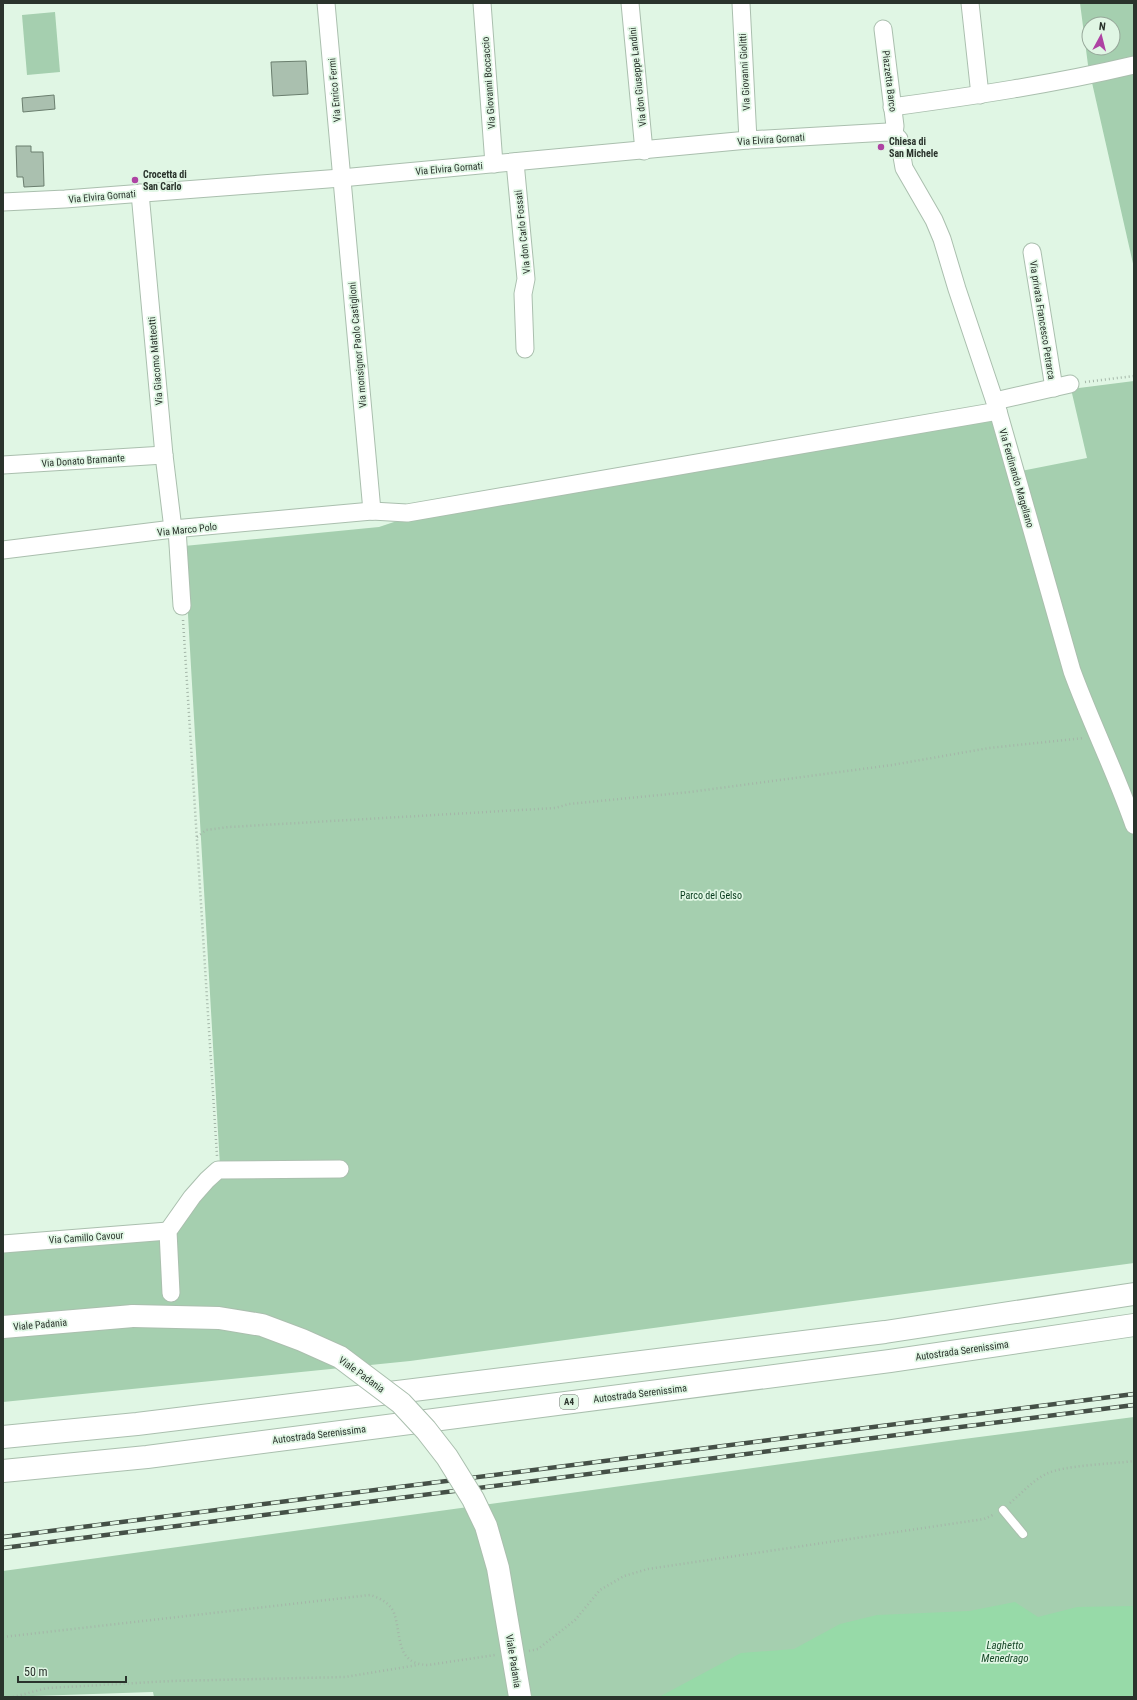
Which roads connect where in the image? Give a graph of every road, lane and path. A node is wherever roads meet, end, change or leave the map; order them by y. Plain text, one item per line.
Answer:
1 (326, 3) edge
2 (482, 3) edge
3 (630, 3) edge
4 (741, 3) edge
5 (970, 3) edge
6 (883, 29) dead end
7 (1134, 65) edge
8 (980, 95) junction
9 (892, 107) junction
10 (894, 134) junction
11 (748, 140) junction
12 (644, 151) junction
13 (515, 162) junction
14 (494, 164) junction
15 (342, 178) junction
16 (140, 193) junction
17 (3, 202) edge
18 (1032, 252) dead end
19 (525, 350) dead end
20 (1134, 376) edge
21 (1070, 384) joint
22 (1054, 388) junction
23 (996, 406) junction
24 (164, 455) junction
25 (3, 465) edge
26 (372, 512) junction
27 (175, 529) junction
28 (3, 550) edge
29 (182, 606) joint
30 (1097, 735) junction
31 (1134, 825) edge
32 (197, 837) junction
33 (340, 1169) dead end
34 (218, 1170) junction
35 (168, 1231) junction
36 (3, 1244) edge
37 (171, 1293) dead end
38 (1134, 1294) edge
39 (1134, 1325) edge
40 (3, 1327) edge
41 (3, 1437) edge
42 (1134, 1461) edge
43 (3, 1471) edge
44 (1003, 1510) junction
45 (1023, 1534) dead end
46 (3, 1637) edge
47 (522, 1652) dead end
48 (501, 1654) dead end
49 (419, 1664) junction
50 (13, 1697) edge
51 (520, 1697) edge

1 - 15 street, Via Enrico Fermi
2 - 14 street, Via Giovanni Boccaccio
3 - 12 street, Via don Giuseppe Landini
4 - 11 street, Via Giovanni Giolitti
5 - 8 street
6 - 9 street, Piazzetta Barco
7 - 8 street
8 - 9 street
9 - 10 street, Piazzetta Barco
10 - 11 street, Via Elvira Gornati
10 - 23 street, Via Ferdinando Magellano
11 - 12 street, Via Elvira Gornati
12 - 13 street, Via Elvira Gornati
13 - 14 street, Via Elvira Gornati
13 - 19 street, Via don Carlo Fossati
14 - 15 street, Via Elvira Gornati
15 - 16 street, Via Elvira Gornati
15 - 26 street, Via monsignor Paolo Castiglioni
16 - 17 street, Via Elvira Gornati
16 - 24 street, Via Giacomo Matteotti
18 - 22 street, Via privata Francesco Petrarca
20 - 21 path
21 - 22 street, Via Marco Polo
22 - 23 street, Via Marco Polo
23 - 26 street, Via Marco Polo
23 - 30 street, Via Ferdinando Magellano
24 - 25 street, Via Donato Bramante
24 - 27 street, Via Giacomo Matteotti
26 - 27 street, Via Marco Polo
27 - 28 street, Via Marco Polo
27 - 29 street, Via Giacomo Matteotti
29 - 32 path
30 - 31 street, Via Ferdinando Magellano
30 - 32 path
32 - 34 path
33 - 34 street
34 - 35 street
35 - 36 street, Via Camillo Cavour
35 - 37 street
38 - 41 main road
39 - 43 main road, Autostrada Serenissima / A4
40 - 51 main road, Viale Padania, bridge
42 - 44 path
44 - 45 lane
44 - 47 path
46 - 49 path
48 - 49 path
49 - 50 path

